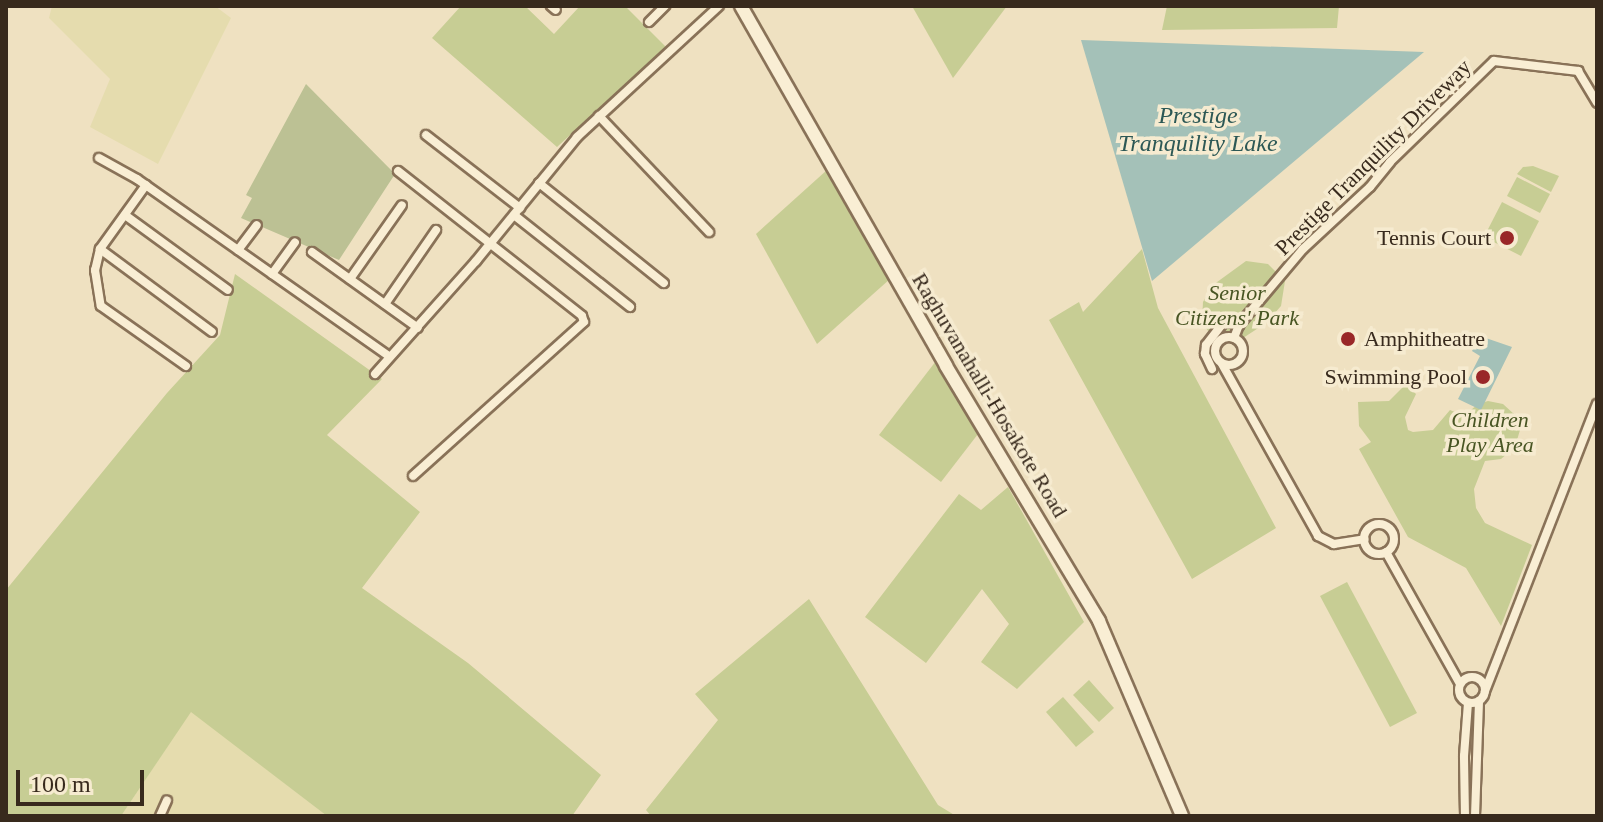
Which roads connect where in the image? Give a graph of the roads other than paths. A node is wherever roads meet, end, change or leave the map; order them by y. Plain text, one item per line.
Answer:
1 (665, 6) edge
2 (719, 6) edge
3 (741, 6) edge
4 (649, 22) dead end
5 (1597, 103) edge
6 (599, 116) junction
7 (426, 135) dead end
8 (99, 158) dead end
9 (398, 171) dead end
10 (539, 183) junction
11 (146, 185) junction
12 (402, 205) dead end
13 (517, 211) junction
14 (125, 215) junction
15 (257, 225) dead end
16 (436, 230) dead end
17 (709, 232) dead end
18 (295, 242) dead end
19 (490, 244) junction
20 (100, 249) junction
21 (238, 250) junction
22 (312, 252) dead end
23 (272, 274) junction
24 (350, 279) junction
25 (664, 283) dead end
26 (228, 290) dead end
27 (385, 304) junction
28 (630, 307) dead end
29 (1239, 325) junction
30 (418, 328) junction
31 (212, 332) dead end
32 (1234, 338) junction
33 (390, 357) junction
34 (1222, 364) junction
35 (186, 366) dead end
36 (1212, 369) dead end
37 (375, 374) dead end
38 (1597, 404) edge
39 (413, 476) dead end
40 (1365, 539) junction
41 (1386, 552) junction
42 (1460, 684) junction
43 (1485, 691) junction
44 (1479, 701) junction
45 (1468, 703) junction
46 (167, 800) dead end
47 (160, 816) edge
48 (1182, 816) edge
49 (1465, 816) edge
50 (1475, 816) edge

1 - 4 street
2 - 6 street
3 - 48 main road, Raghuvanahalli-Hosakote Road
5 - 29 street, Prestige Tranquility Driveway
6 - 10 street
6 - 17 street
7 - 13 street
8 - 11 street
9 - 19 street
10 - 13 street
10 - 25 street
11 - 14 street
11 - 21 street
12 - 24 street
13 - 19 street
13 - 28 street
14 - 20 street
14 - 26 street
15 - 21 street
16 - 27 street
18 - 23 street
19 - 30 street
19 - 39 street
20 - 31 street
20 - 35 street
21 - 23 street
22 - 24 street
23 - 33 street
24 - 27 street
27 - 30 street
29 - 32 street, Prestige Tranquility Driveway
29 - 36 street
30 - 33 street
32 - 34 street, Prestige Tranquility Driveway
32 - 34 street, Prestige Tranquility Driveway
33 - 37 street
34 - 40 street
38 - 43 street
40 - 41 street
40 - 41 street
41 - 42 street
42 - 43 street
42 - 45 street
43 - 44 street
44 - 45 street
44 - 50 street
45 - 49 street
46 - 47 street

